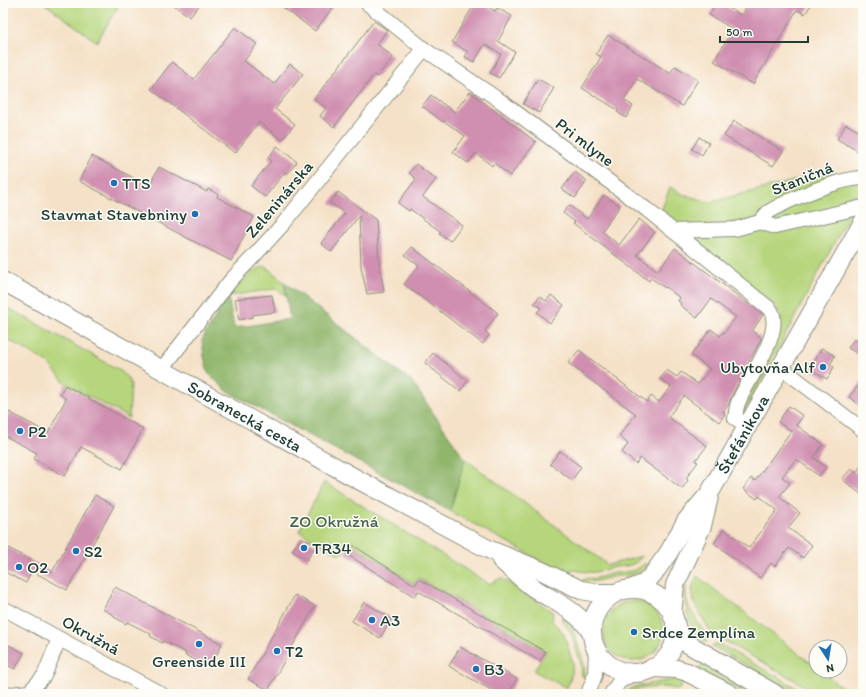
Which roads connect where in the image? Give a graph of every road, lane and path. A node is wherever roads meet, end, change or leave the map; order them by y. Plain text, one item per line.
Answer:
1 (367, 3) edge
2 (424, 49) junction
3 (863, 178) edge
4 (863, 207) edge
5 (760, 222) junction
6 (863, 222) edge
7 (673, 231) junction
8 (3, 281) edge
9 (782, 368) junction
10 (161, 370) junction
11 (748, 426) junction
12 (863, 430) edge
13 (709, 494) junction
14 (488, 549) junction
15 (623, 591) junction
16 (3, 608) edge
17 (673, 620) junction
18 (59, 639) junction
19 (594, 642) junction
20 (644, 670) junction
21 (11, 694) edge
22 (161, 694) edge
23 (588, 694) edge
24 (611, 694) edge
25 (730, 694) edge
26 (775, 694) edge

1 - 2 street, Pri mlyne
2 - 7 street, Pri mlyne
2 - 10 street, Zeleninárska
3 - 5 street, Staničná
4 - 5 street
5 - 7 street
6 - 9 main road, Štefánikova
7 - 11 street, Pri mlyne
8 - 10 main road, Sobranecká cesta
9 - 11 main road, Štefánikova
9 - 12 street
10 - 14 main road, Sobranecká cesta
11 - 13 main road, Štefánikova
13 - 15 main road
13 - 17 main road
14 - 15 main road, Sobranecká cesta
14 - 19 main road, Sobranecká cesta
15 - 17 main road
15 - 19 main road
16 - 18 street, Okružná
17 - 20 main road
17 - 26 main road
18 - 21 street
18 - 22 street, Okružná
19 - 20 main road
19 - 23 street
20 - 24 street
20 - 25 main road

